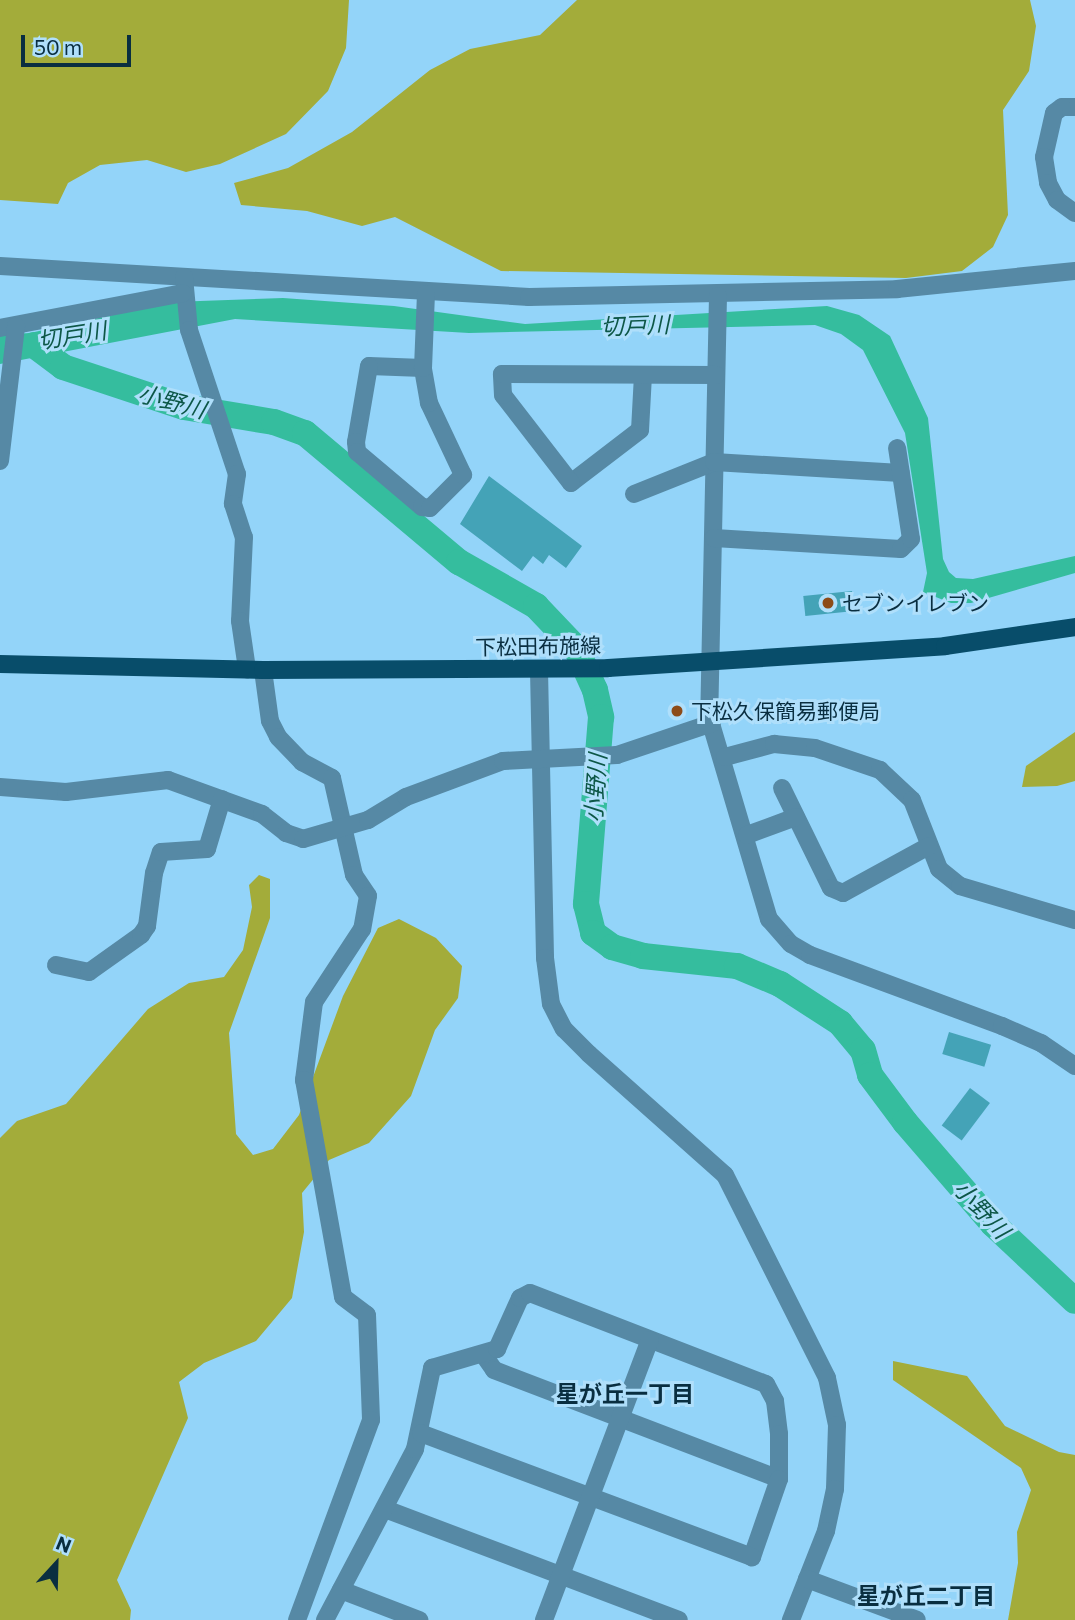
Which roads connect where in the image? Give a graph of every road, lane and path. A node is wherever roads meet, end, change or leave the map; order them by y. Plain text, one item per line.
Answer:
1 (1075, 107) edge
2 (1075, 213) edge
3 (0, 266) edge
4 (1075, 271) edge
5 (183, 290) junction
6 (426, 301) junction
7 (718, 301) junction
8 (8, 327) edge
9 (424, 368) junction
10 (643, 375) junction
11 (716, 375) junction
12 (897, 447) dead end
13 (0, 461) edge
14 (714, 462) junction
15 (901, 473) junction
16 (634, 494) dead end
17 (715, 538) junction
18 (1075, 627) edge
19 (0, 664) edge
20 (711, 664) junction
21 (255, 669) junction
22 (539, 670) junction
23 (712, 723) junction
24 (724, 757) junction
25 (541, 762) junction
26 (0, 787) edge
27 (782, 788) dead end
28 (222, 799) junction
29 (796, 817) junction
30 (341, 829) junction
31 (747, 835) junction
32 (929, 846) junction
33 (1073, 915) edge
34 (56, 965) dead end
35 (1075, 1066) edge
36 (650, 1340) junction
37 (483, 1354) junction
38 (621, 1419) junction
39 (421, 1433) junction
40 (779, 1479) junction
41 (591, 1497) junction
42 (385, 1508) junction
43 (561, 1576) junction
44 (807, 1579) junction
45 (341, 1590) junction
46 (297, 1620) edge
47 (325, 1620) edge
48 (419, 1620) edge
49 (544, 1620) edge
50 (679, 1620) edge
51 (791, 1620) edge
52 (917, 1620) edge

1 - 2 street
3 - 5 street
4 - 7 street
5 - 6 street
5 - 8 street
5 - 21 street
6 - 7 street
6 - 9 street
7 - 11 street
8 - 13 street
9 - 9 street
10 - 10 street
10 - 11 street
11 - 14 street
12 - 15 street
14 - 15 street
14 - 16 street
14 - 17 street
15 - 17 street
17 - 20 street
18 - 20 main road, 下松田布施線
19 - 21 main road, 下松田布施線
20 - 22 main road, 下松田布施線
20 - 23 street
21 - 22 main road, 下松田布施線
21 - 30 street
22 - 25 street
23 - 24 street
23 - 25 street
24 - 31 street
24 - 32 street
25 - 30 street
25 - 44 street
26 - 28 street
27 - 29 street
28 - 30 street
28 - 34 street
29 - 31 street
29 - 32 street
30 - 46 street
31 - 35 street
32 - 33 street
36 - 37 street
36 - 38 street
36 - 40 street
37 - 38 street
37 - 39 street
38 - 40 street
38 - 41 street
39 - 41 street
39 - 42 street
40 - 41 street
41 - 43 street
42 - 43 street
42 - 45 street
43 - 49 street
43 - 50 street
44 - 51 street
44 - 52 street
45 - 47 street
45 - 48 street

